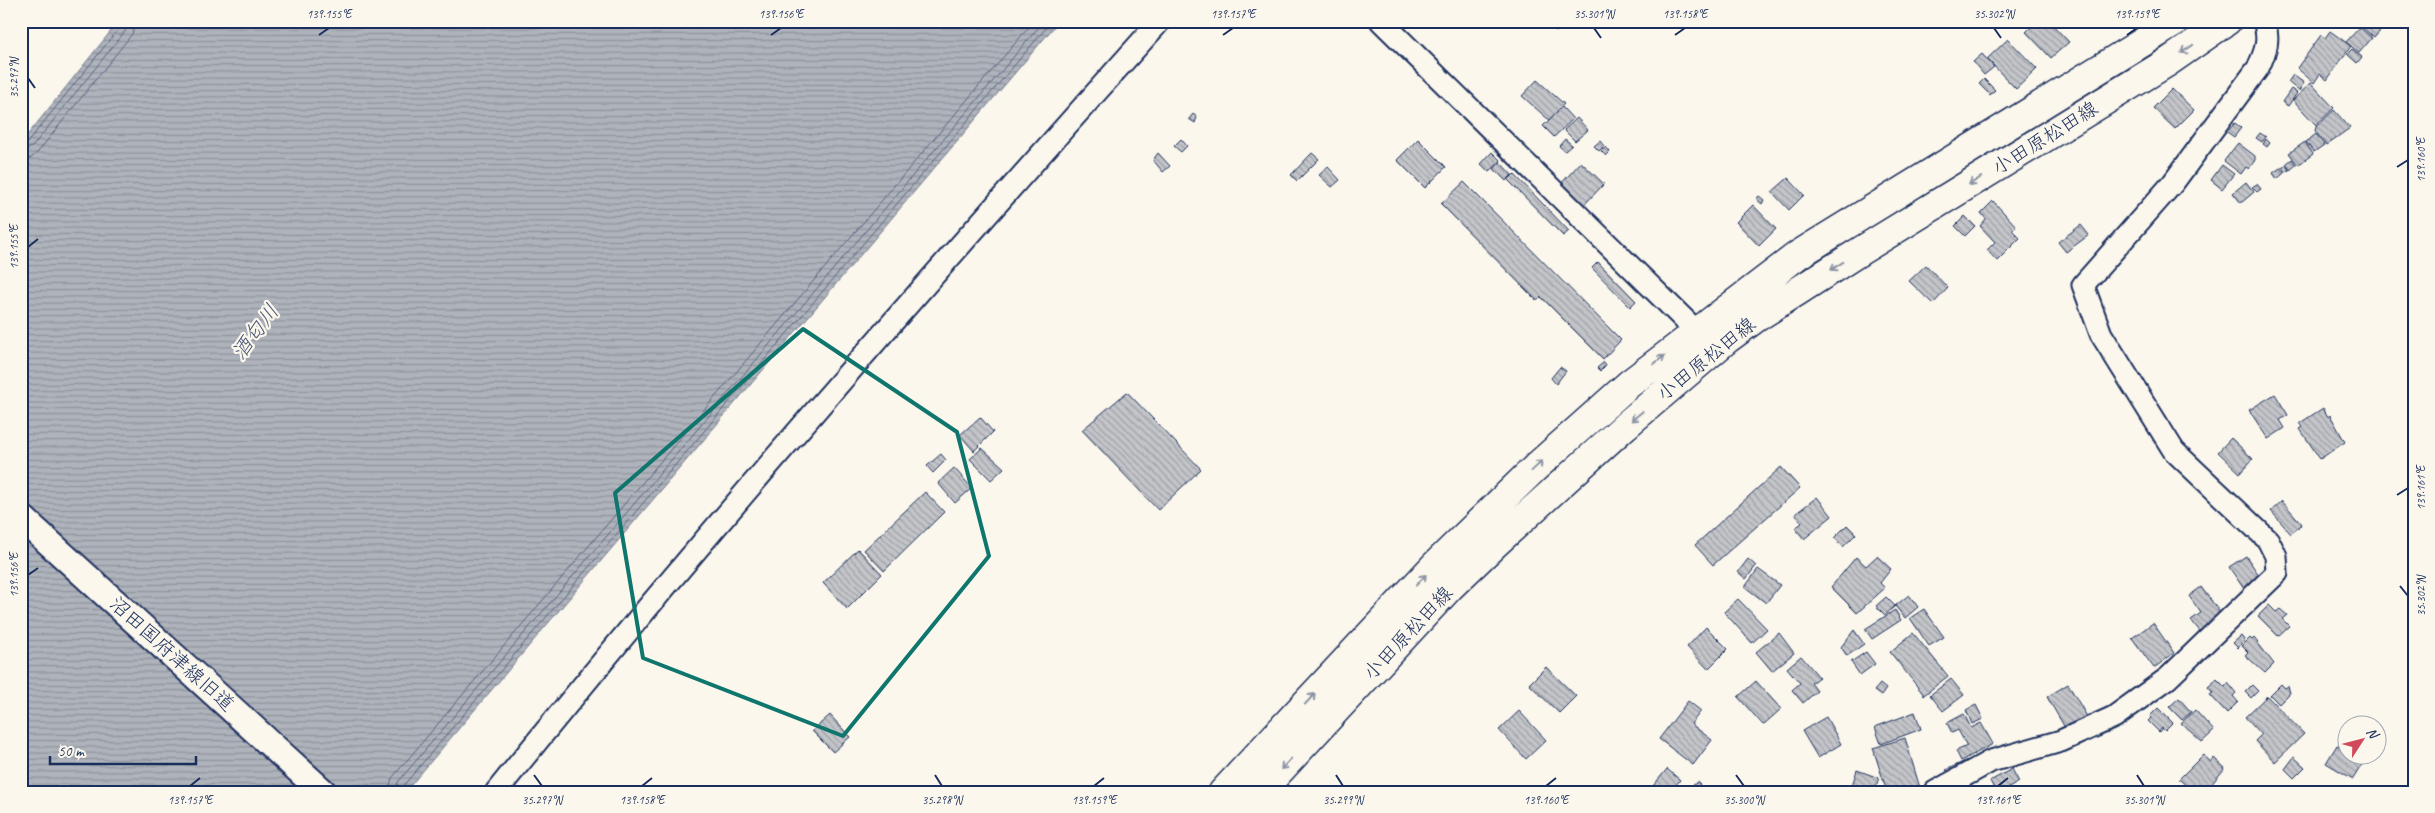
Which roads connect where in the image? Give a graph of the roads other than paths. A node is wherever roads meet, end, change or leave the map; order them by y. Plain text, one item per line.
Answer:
1 (1160, 21) edge
2 (1381, 21) edge
3 (2177, 21) edge
4 (2227, 21) edge
5 (2264, 21) edge
6 (1696, 331) junction
7 (21, 517) edge
8 (323, 792) edge
9 (496, 792) edge
10 (1223, 792) edge
11 (1260, 792) edge
12 (1935, 792) edge

1 - 9 street
2 - 6 street
3 - 6 main road, 小田原松田線
4 -> 11 main road, 小田原松田線
5 - 12 street
10 -> 6 main road, 小田原松田線
7 - 8 street, 沼田国府津線旧道

